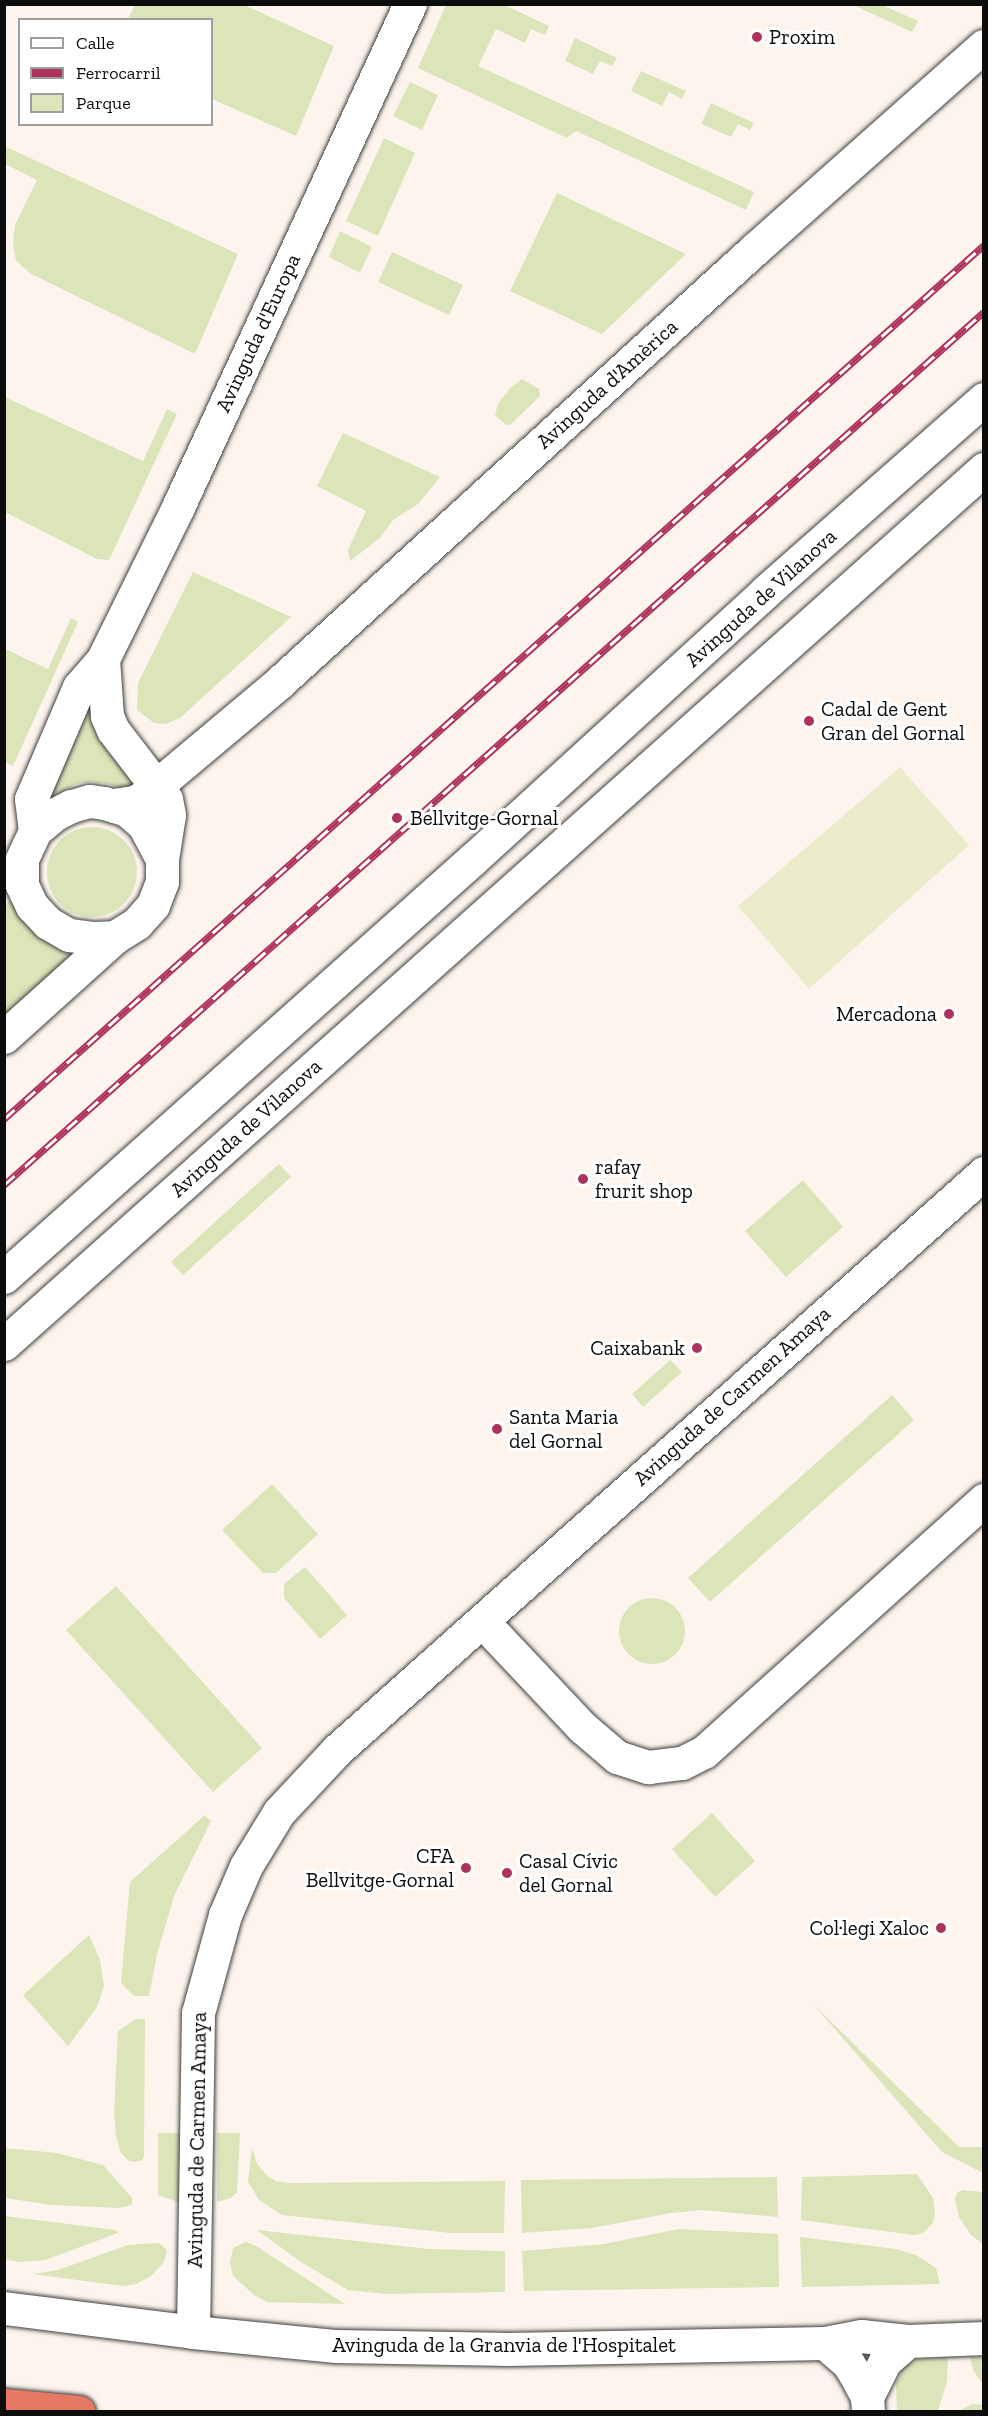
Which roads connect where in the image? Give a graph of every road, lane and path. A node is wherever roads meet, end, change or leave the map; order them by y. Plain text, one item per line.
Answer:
1 (410, 4) edge
2 (984, 46) edge
3 (984, 399) edge
4 (984, 469) edge
5 (103, 659) junction
6 (231, 723) junction
7 (122, 743) junction
8 (539, 798) junction
9 (163, 800) junction
10 (113, 805) junction
11 (579, 830) junction
12 (21, 855) edge
13 (162, 859) junction
14 (473, 859) junction
15 (488, 912) junction
16 (116, 937) junction
17 (4, 1037) edge
18 (984, 1173) edge
19 (4, 1277) edge
20 (4, 1344) edge
21 (984, 1500) edge
22 (482, 1621) junction
23 (4, 2308) edge
24 (193, 2332) junction
25 (984, 2338) edge
26 (908, 2340) junction
27 (825, 2343) junction
28 (867, 2404) edge
29 (4, 2405) edge
30 (79, 2412) edge

1 - 5 street, Avinguda d'Europa
2 - 6 street, Avinguda d'Amèrica
3 - 8 street, Avinguda de Vilanova
4 - 11 street, Avinguda de Vilanova
5 - 7 street
5 - 12 street, Avinguda d'Europa
6 - 7 street, Avinguda d'Amèrica
6 - 9 street, Avinguda d'Amèrica
7 - 9 street
8 - 11 street
8 - 14 street, Avinguda de Vilanova
9 - 10 street
9 - 13 street
10 - 12 street
10 - 13 street
11 - 15 street, Avinguda de Vilanova
12 - 16 street
13 - 16 street
14 - 15 street
14 - 19 street, Avinguda de Vilanova
15 - 20 street, Avinguda de Vilanova
16 - 17 street
18 - 22 street, Avinguda de Carmen Amaya
21 - 22 street
22 - 24 street, Avinguda de Carmen Amaya
23 - 24 street, Avinguda de la Granvia de l'Hospitalet
24 - 27 street, Avinguda de la Granvia de l'Hospitalet
25 - 26 street, Avinguda de la Granvia de l'Hospitalet
26 - 27 street, Avinguda de la Granvia de l'Hospitalet
26 - 28 street
27 - 28 street
29 - 30 highway

